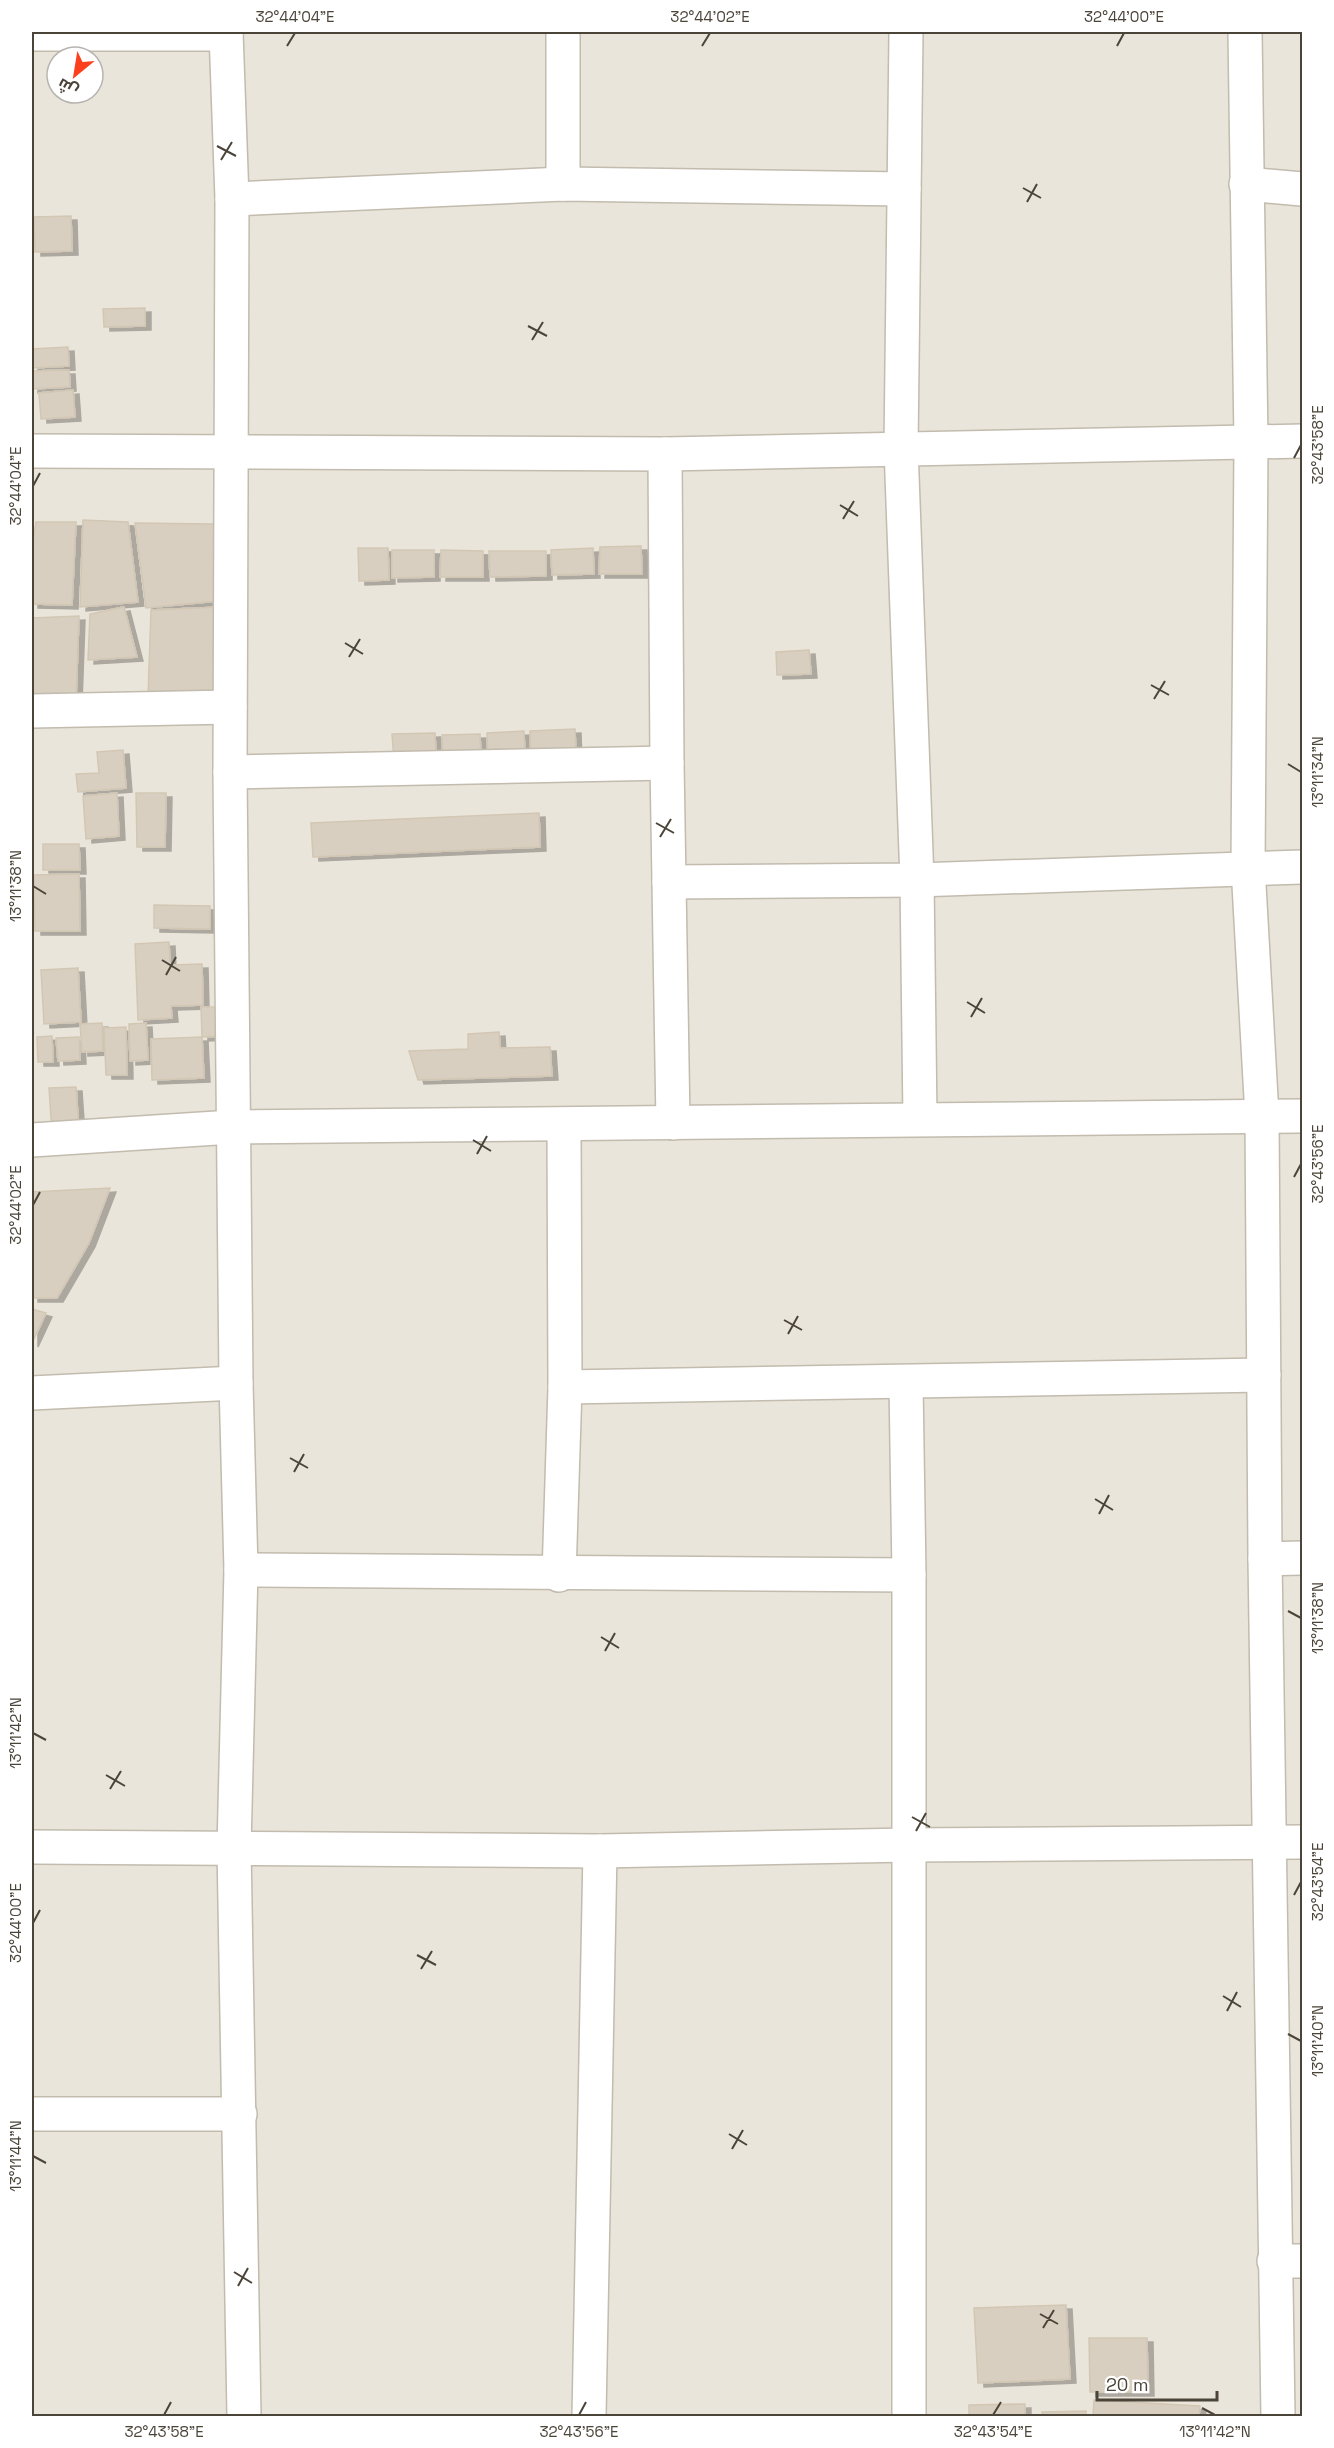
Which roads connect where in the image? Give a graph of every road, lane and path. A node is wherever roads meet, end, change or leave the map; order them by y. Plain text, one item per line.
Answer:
1 (563, 32) edge
2 (906, 32) edge
3 (1245, 32) edge
4 (226, 33) edge
5 (32, 34) edge
6 (563, 184) junction
7 (1246, 184) junction
8 (904, 189) junction
9 (1302, 189) edge
10 (232, 199) junction
11 (1302, 441) edge
12 (1251, 442) junction
13 (901, 448) junction
14 (32, 451) edge
15 (229, 451) junction
16 (666, 454) junction
17 (230, 707) junction
18 (32, 711) edge
19 (667, 763) junction
20 (230, 772) junction
21 (1248, 867) junction
22 (1302, 867) edge
23 (917, 880) junction
24 (669, 882) junction
25 (1262, 1116) junction
26 (1302, 1116) edge
27 (920, 1119) junction
28 (674, 1123) junction
29 (564, 1126) junction
30 (232, 1127) junction
31 (32, 1140) edge
32 (1264, 1375) junction
33 (236, 1383) junction
34 (906, 1383) junction
35 (565, 1387) junction
36 (32, 1393) edge
37 (1302, 1558) edge
38 (1265, 1559) junction
39 (242, 1570) junction
40 (559, 1575) junction
41 (909, 1575) junction
42 (1302, 1842) edge
43 (1269, 1843) junction
44 (909, 1845) junction
45 (32, 1847) edge
46 (234, 1847) junction
47 (600, 1851) junction
48 (32, 2114) edge
49 (240, 2114) junction
50 (1288, 2261) edge
51 (244, 2416) edge
52 (589, 2416) edge
53 (909, 2416) edge
54 (1278, 2416) edge

1 - 6 street
2 - 8 street
3 - 7 street
4 - 5 street
4 - 10 street
6 - 8 street
6 - 10 street
7 - 9 street
7 - 12 street
8 - 13 street
10 - 15 street
11 - 12 street
12 - 13 street
12 - 21 street
13 - 16 street
13 - 23 street
14 - 15 street
15 - 16 street
15 - 17 street
16 - 19 street
17 - 18 street
17 - 20 street
19 - 20 street
19 - 24 street
20 - 30 street
21 - 22 street
21 - 23 street
21 - 25 street
23 - 24 street
23 - 27 street
24 - 28 street
25 - 26 street
25 - 27 street
25 - 32 street
27 - 28 street
28 - 29 street
29 - 30 street
29 - 35 street
30 - 31 street
30 - 33 street
32 - 34 street
32 - 38 street
33 - 36 street
33 - 39 street
34 - 35 street
34 - 41 street
35 - 40 street
37 - 38 street
38 - 43 street
39 - 40 street
39 - 46 street
40 - 41 street
41 - 44 street
42 - 43 street
43 - 44 street
43 - 50 street
44 - 47 street
44 - 53 street
45 - 46 street
46 - 47 street
46 - 49 street
47 - 52 street
48 - 49 street
49 - 51 street
50 - 54 street

